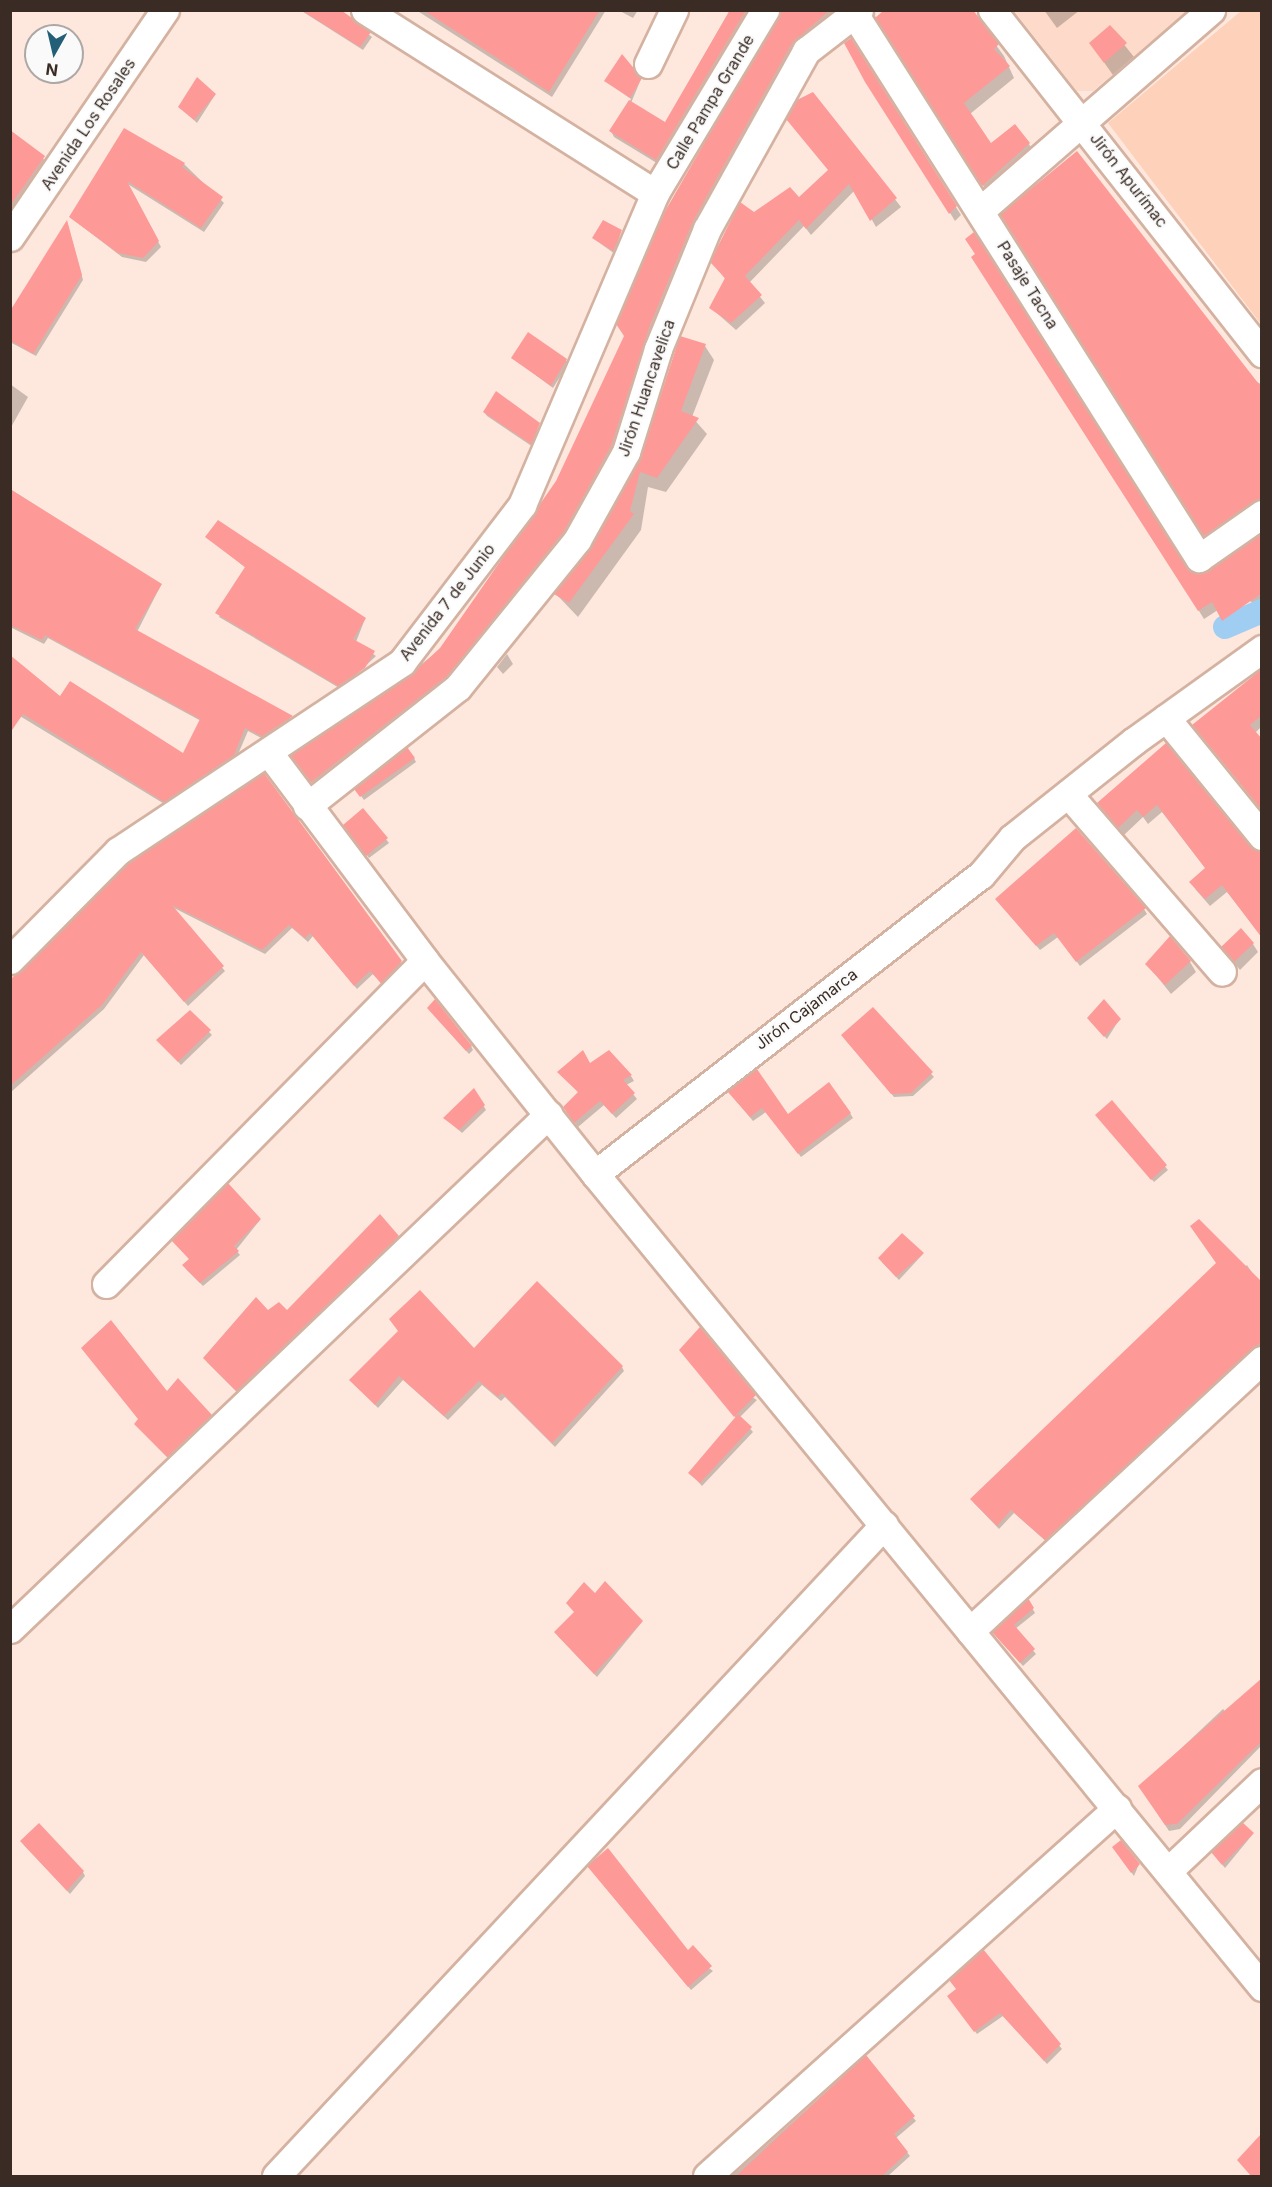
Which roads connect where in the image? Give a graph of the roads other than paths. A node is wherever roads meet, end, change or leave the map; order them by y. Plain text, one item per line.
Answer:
1 (165, 10) edge
2 (365, 10) edge
3 (674, 10) edge
4 (765, 10) edge
5 (992, 10) edge
6 (1211, 10) edge
7 (857, 13) edge
8 (648, 64) dead end
9 (1083, 121) junction
10 (655, 193) junction
11 (981, 210) junction
12 (10, 237) edge
13 (1262, 352) edge
14 (1262, 514) edge
15 (1262, 649) edge
16 (1166, 718) junction
17 (269, 753) junction
18 (1068, 794) junction
19 (307, 806) junction
20 (1262, 836) edge
21 (10, 960) edge
22 (425, 961) junction
23 (1222, 972) dead end
24 (549, 1113) junction
25 (596, 1174) junction
26 (106, 1284) dead end
27 (1262, 1360) edge
28 (884, 1525) junction
29 (10, 1629) edge
30 (970, 1631) junction
31 (1262, 1782) edge
32 (1117, 1808) junction
33 (1168, 1871) junction
34 (1262, 1987) edge
35 (276, 2176) edge
36 (707, 2176) edge

1 - 12 street, Avenida Los Rosales
2 - 10 street
3 - 8 street
4 - 10 street, Calle Pampa Grande
5 - 9 street, Jirón Apurímac
6 - 9 street
7 - 11 street, Pasaje Tacna
7 - 19 street, Jirón Huancavelica
9 - 11 street
9 - 13 street, Jirón Apurímac
10 - 17 street, Avenida 7 de Junio
11 - 14 street, Pasaje Tacna
15 - 16 street, Jirón Cajamarca
16 - 18 street, Jirón Cajamarca
16 - 20 street
17 - 19 street
17 - 21 street, Avenida 7 de Junio
18 - 23 street
18 - 25 street, Jirón Cajamarca
19 - 22 street
22 - 24 street
22 - 26 street
24 - 25 street
24 - 29 street
25 - 28 street
27 - 30 street
28 - 30 street
28 - 35 street
30 - 32 street
31 - 33 street
32 - 33 street
32 - 36 street
33 - 34 street

